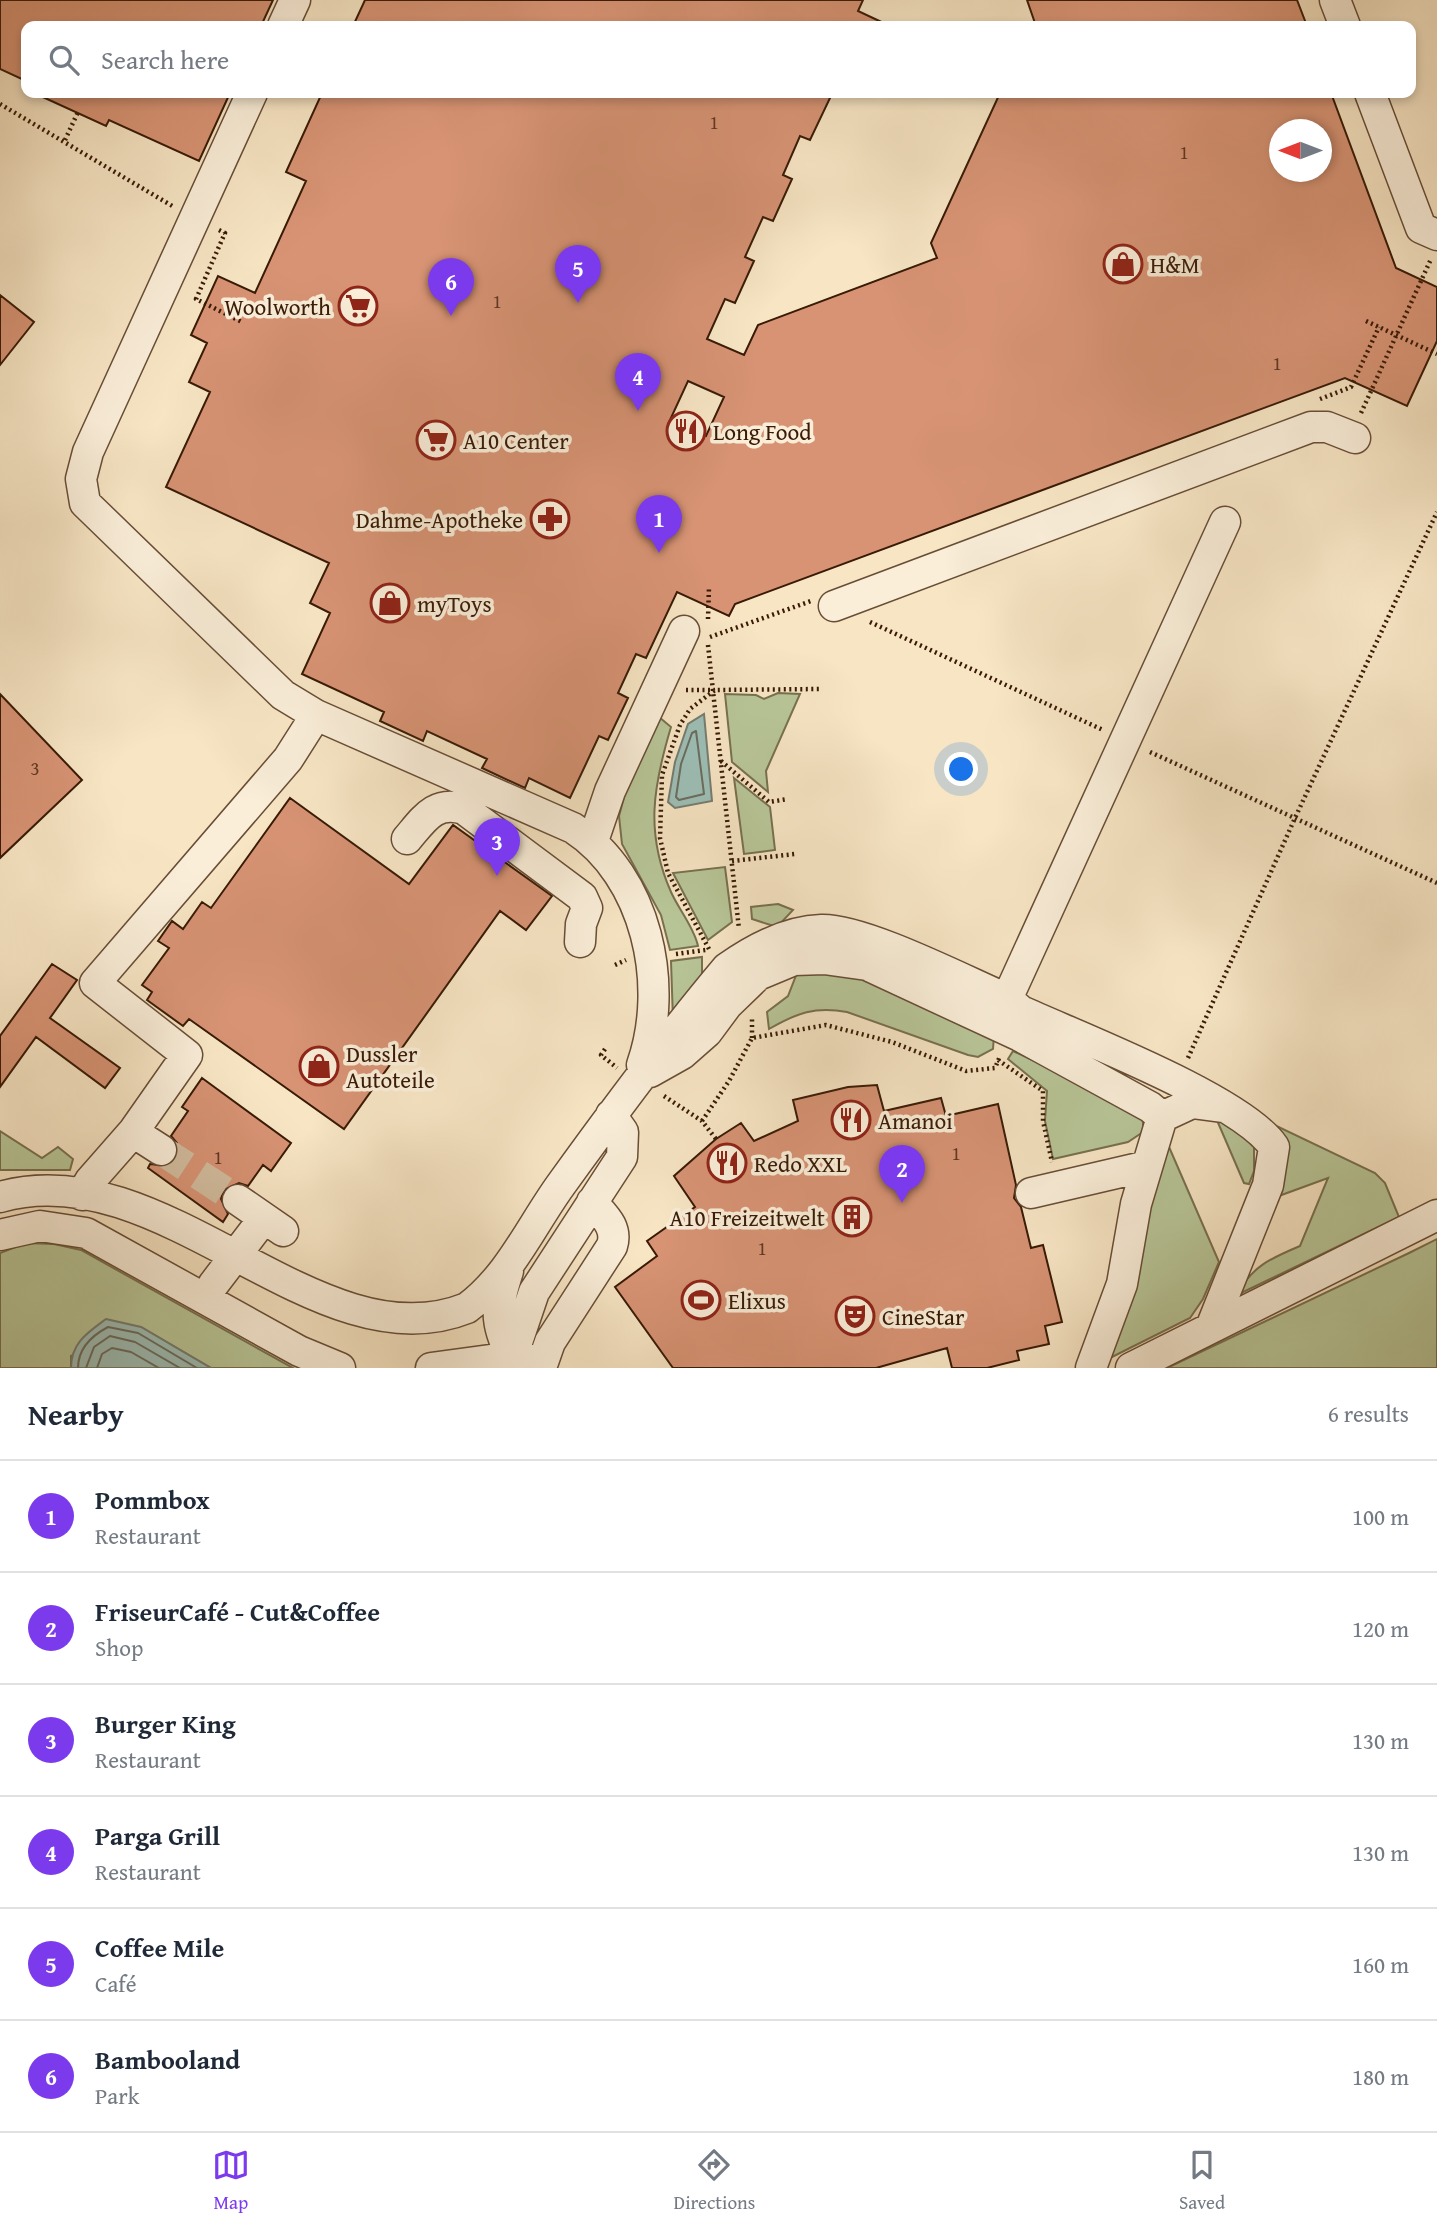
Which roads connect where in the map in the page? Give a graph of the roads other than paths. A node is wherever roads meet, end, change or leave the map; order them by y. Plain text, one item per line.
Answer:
1 (295, 0) edge
2 (1335, 0) edge
3 (285, 21) edge
4 (1343, 21) edge
5 (250, 98) edge
6 (1372, 98) edge
7 (1437, 236) edge
8 (1355, 438) dead end
9 (1225, 522) dead end
10 (826, 603) road end
11 (696, 634) road end
12 (316, 715) junction
13 (407, 839) dead end
14 (593, 841) junction
15 (580, 942) dead end
16 (738, 970) junction
17 (1007, 999) junction
18 (965, 1011) junction
19 (631, 1076) junction
20 (1229, 1108) junction
21 (611, 1115) junction
22 (1162, 1117) junction
23 (134, 1132) junction
24 (161, 1150) tunnel mouth
25 (1147, 1166) junction
26 (1044, 1190) road end
27 (82, 1195) junction
28 (0, 1197) edge
29 (238, 1200) tunnel mouth
30 (592, 1202) junction
31 (1437, 1215) edge
32 (0, 1235) edge
33 (510, 1264) junction
34 (225, 1269) junction
35 (204, 1297) junction
36 (1212, 1325) junction
37 (512, 1357) junction
38 (552, 1365) edge
39 (340, 1368) edge
40 (431, 1368) edge
41 (1091, 1368) edge
42 (1131, 1368) edge

1 - 3 street
2 - 4 street
5 - 12 street
6 - 7 street
8 - 10 street
9 - 17 street
11 - 14 street
12 - 14 street
12 - 23 street
13 - 15 street
14 - 19 street
16 - 17 street
16 - 18 street
16 - 19 street
17 - 18 street
17 - 20 street
18 - 22 street
19 - 21 street
20 - 22 street
20 - 36 street
21 - 30 street
21 - 33 street
22 - 25 street
23 - 24 street
23 - 27 street
25 - 26 street
25 - 41 street
27 - 28 street
27 - 34 street
29 - 34 street
30 - 37 street
30 - 38 street
31 - 36 street
32 - 35 street
33 - 34 street
33 - 37 street
34 - 35 street
35 - 39 street
36 - 42 street
37 - 38 street
37 - 40 street

